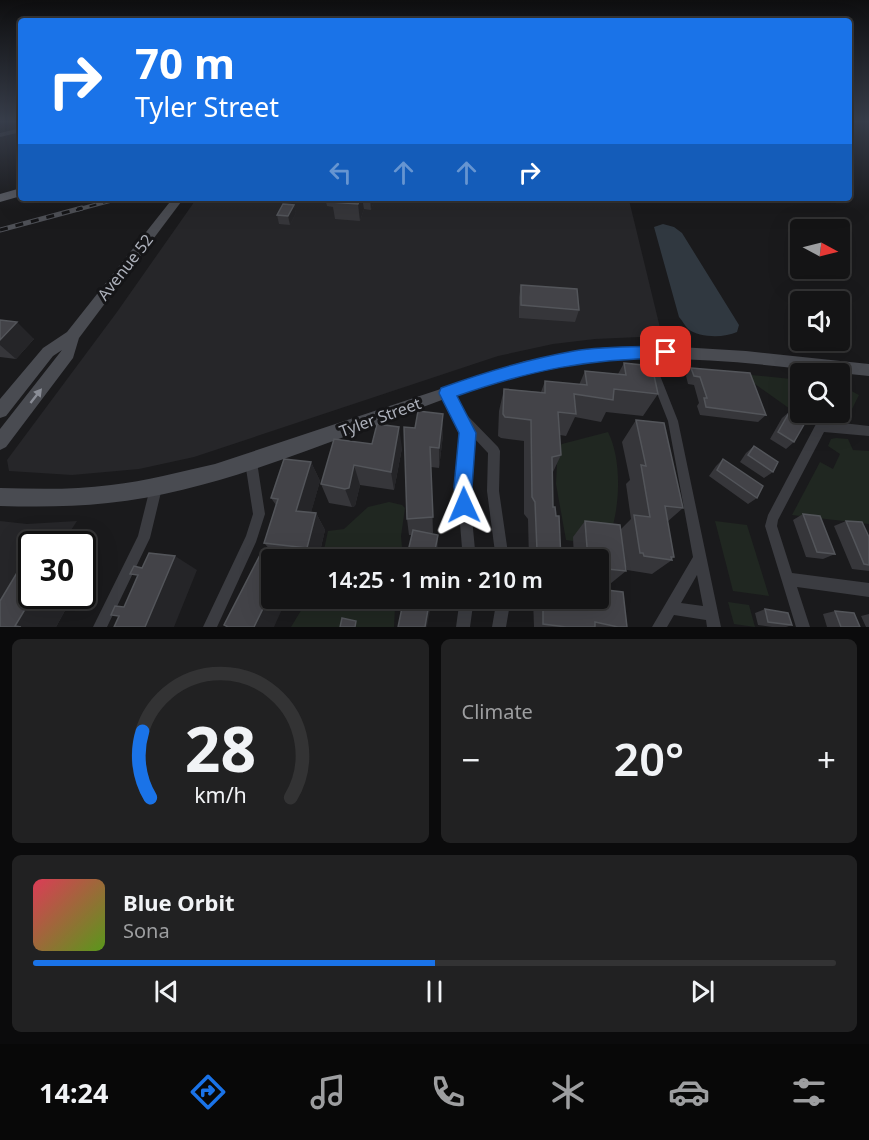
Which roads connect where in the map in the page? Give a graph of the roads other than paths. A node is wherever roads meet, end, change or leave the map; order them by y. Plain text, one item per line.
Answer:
1 (18, 193) edge
2 (0, 198) edge
3 (176, 201) edge
4 (72, 336) junction
5 (650, 353) junction
6 (869, 370) edge
7 (447, 393) junction
8 (0, 411) edge
9 (460, 416) junction
10 (869, 431) edge
11 (0, 442) edge
12 (251, 462) junction
13 (156, 488) junction
14 (0, 497) edge
15 (469, 549) edge
16 (501, 549) edge
17 (700, 558) junction
18 (788, 579) junction
19 (869, 590) edge
20 (670, 608) junction
21 (465, 609) edge
22 (502, 609) edge
23 (713, 621) edge
24 (100, 627) edge
25 (210, 627) edge
26 (463, 627) edge
27 (500, 627) edge
28 (659, 627) edge
29 (803, 627) edge

1 - 2 main road
3 - 4 street, Avenue 52
4 - 8 street, Avenue 52
11 -> 4 street, Avenue 52
5 - 6 street, Tyler Street
5 - 7 street, Tyler Street
5 - 17 street
7 - 9 street
7 - 12 street, Tyler Street
9 - 15 street
9 - 16 street
10 - 18 street
12 - 13 street, Tyler Street
12 - 25 street
13 - 14 street, Tyler Street
13 - 24 street
17 - 20 street
17 - 23 street
18 - 19 street
18 - 29 street
20 - 23 street
20 - 28 street
21 - 26 street
22 - 27 street

